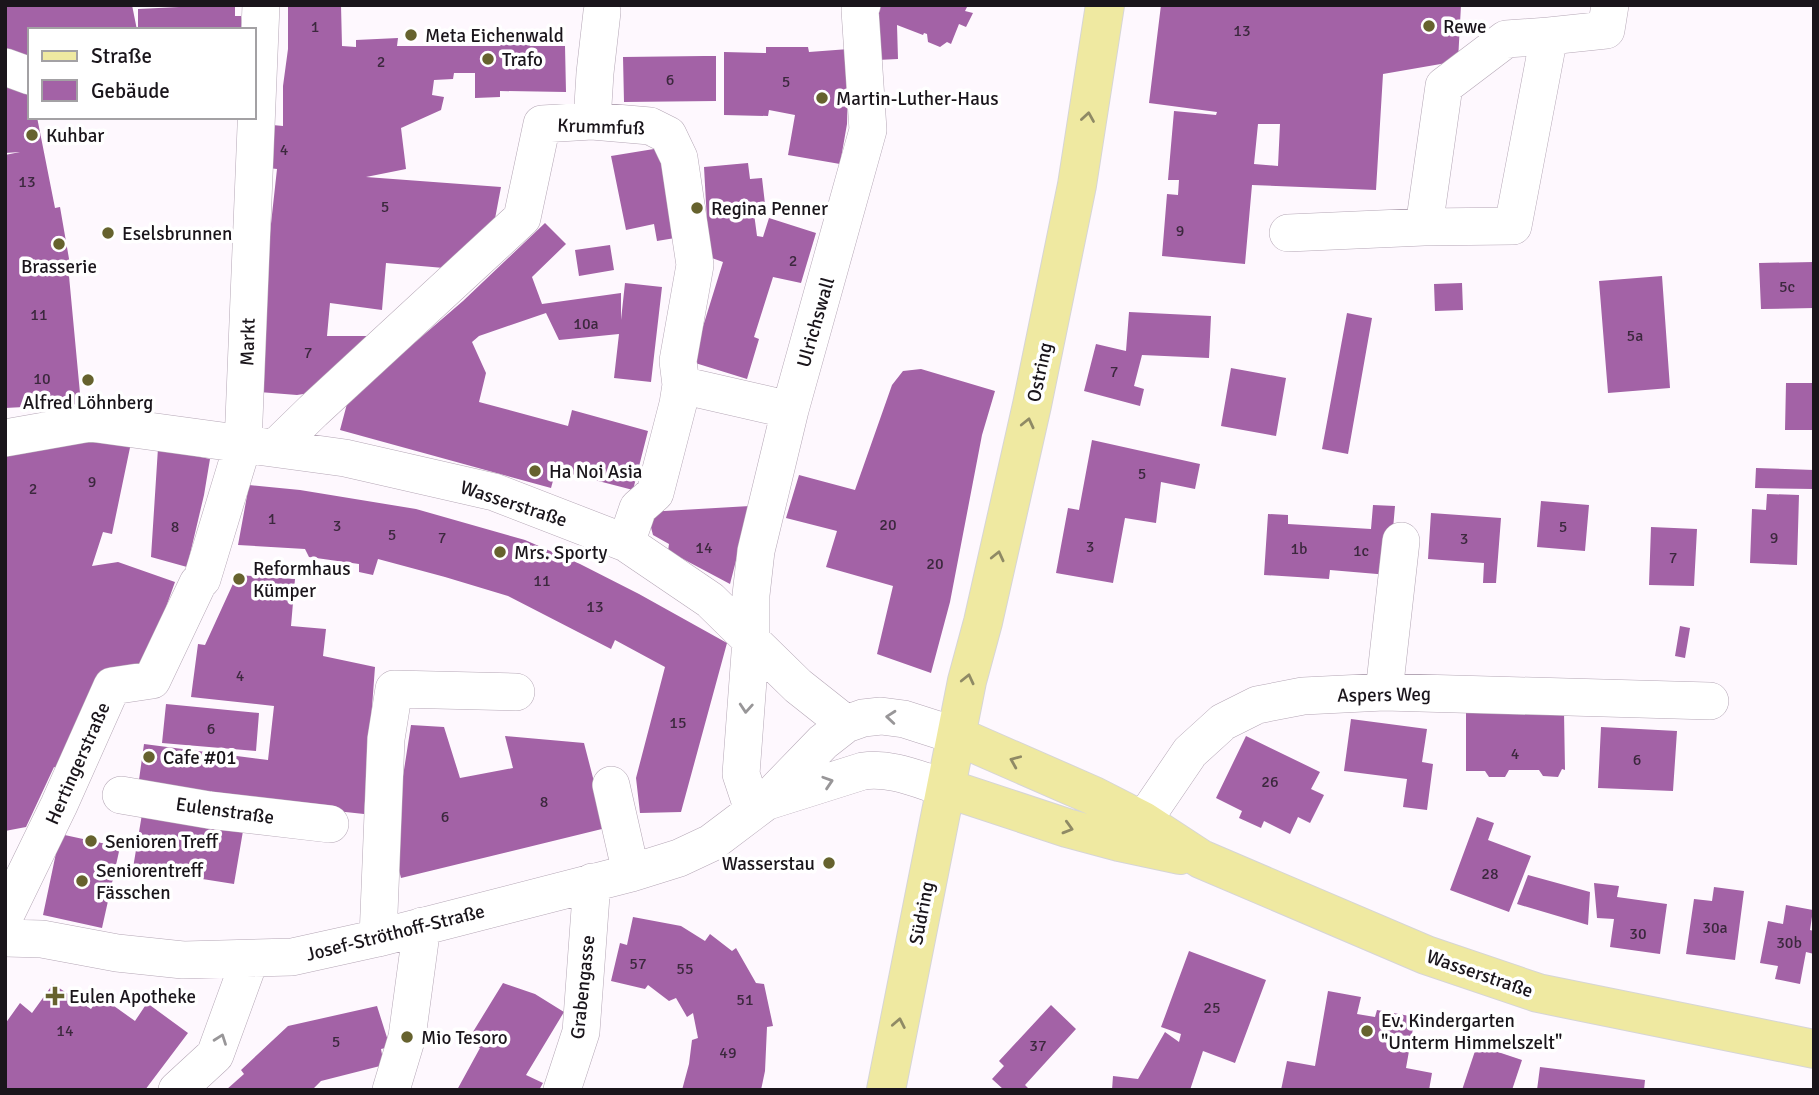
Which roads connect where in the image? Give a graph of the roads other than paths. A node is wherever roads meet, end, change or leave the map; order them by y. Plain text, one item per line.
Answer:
1 (261, 5) edge
2 (863, 5) edge
3 (1105, 5) edge
4 (1610, 5) edge
5 (602, 12) dead end
6 (1549, 36) junction
7 (5, 67) edge
8 (28, 75) edge
9 (256, 90) edge
10 (592, 121) junction
11 (1424, 227) junction
12 (1288, 233) dead end
13 (681, 384) junction
14 (790, 410) junction
15 (5, 438) edge
16 (259, 446) junction
17 (1401, 541) dead end
18 (626, 543) junction
19 (751, 640) junction
20 (516, 692) dead end
21 (1384, 692) junction
22 (1710, 701) dead end
23 (846, 724) junction
24 (957, 736) junction
25 (611, 785) dead end
26 (946, 788) junction
27 (121, 795) dead end
28 (758, 806) junction
29 (1003, 808) junction
30 (330, 824) dead end
31 (1131, 831) junction
32 (934, 851) junction
33 (631, 873) junction
34 (592, 883) junction
35 (5, 916) edge
36 (422, 926) junction
37 (5, 938) edge
38 (378, 938) junction
39 (250, 959) junction
40 (1814, 1049) edge
41 (177, 1090) edge
42 (391, 1090) edge
43 (562, 1090) edge
44 (886, 1090) edge

1 - 9 street, Markt
2 - 14 street, Ulrichswall
24 -> 3 main road, Ostring
4 - 6 street
5 - 10 street
6 - 11 street
6 - 11 street
7 - 8 street
9 - 16 street, Markt
10 - 13 street, Krummfuß
10 - 16 street, Krummfuß
11 - 12 street
13 - 14 street
13 - 18 street, Krummfuß
14 - 19 street, Ulrichswall
15 - 16 street
16 - 18 street, Wasserstraße
16 - 35 street, Hertingerstraße
17 - 21 street
18 - 19 street, Wasserstraße
19 - 23 street, Wasserstraße
19 -> 28 street
20 - 38 street
21 - 22 street, Aspers Weg
21 - 31 street, Aspers Weg
24 -> 23 street, Josef-Ströthoff-Straße
23 - 28 street, Josef-Ströthoff-Straße
24 - 26 main road, Südring
31 -> 24 main road, Wasserstraße
25 - 33 street
28 -> 26 street, Josef-Ströthoff-Straße
26 - 29 main road, Wasserstraße
26 - 32 main road, Südring
27 - 30 street, Eulenstraße
28 - 33 street, Josef-Ströthoff-Straße
29 -> 31 main road, Wasserstraße
29 - 32 main road
31 - 40 main road, Wasserstraße
44 -> 32 main road, Südring
33 - 34 street, Josef-Ströthoff-Straße
34 - 36 street, Josef-Ströthoff-Straße
34 - 43 street, Grabengasse
36 - 38 street, Josef-Ströthoff-Straße
36 - 42 street
37 - 39 street, Josef-Ströthoff-Straße
38 - 39 street, Josef-Ströthoff-Straße
41 -> 39 street

